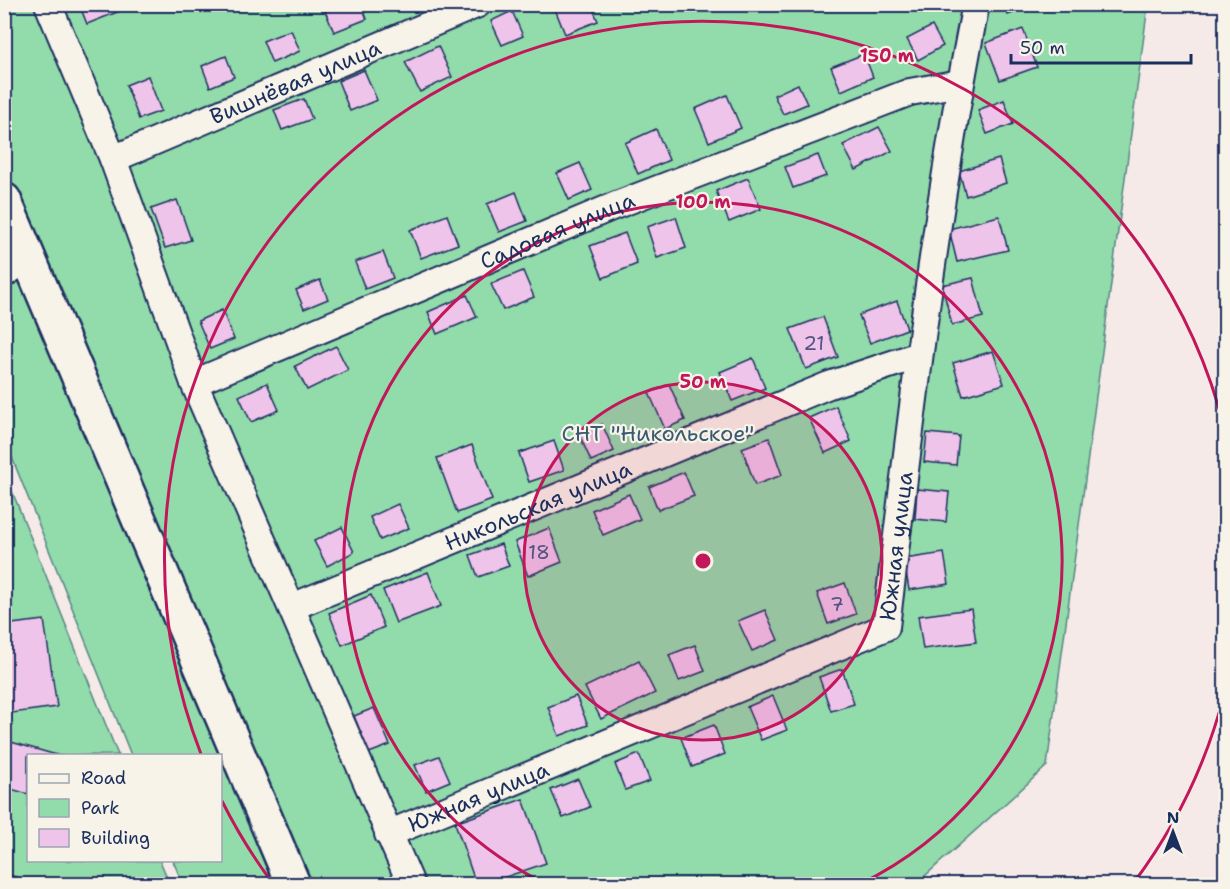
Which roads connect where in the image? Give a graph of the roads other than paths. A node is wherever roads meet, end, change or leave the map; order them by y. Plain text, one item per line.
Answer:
1 (48, 4) edge
2 (478, 4) edge
3 (976, 4) edge
4 (960, 83) junction
5 (113, 159) junction
6 (4, 200) edge
7 (17, 266) edge
8 (919, 355) junction
9 (194, 383) junction
10 (292, 607) junction
11 (388, 834) junction
12 (293, 885) edge
13 (411, 885) edge

1 - 5 street
2 - 5 street, Вишнёвая улица
3 - 4 street, Южная улица
4 - 8 street, Южная улица
4 - 9 street, Садовая улица
5 - 9 street
6 - 7 street
7 - 12 street
8 - 10 street, Никольская улица
8 - 11 street, Южная улица
9 - 10 street
10 - 11 street
11 - 13 street

